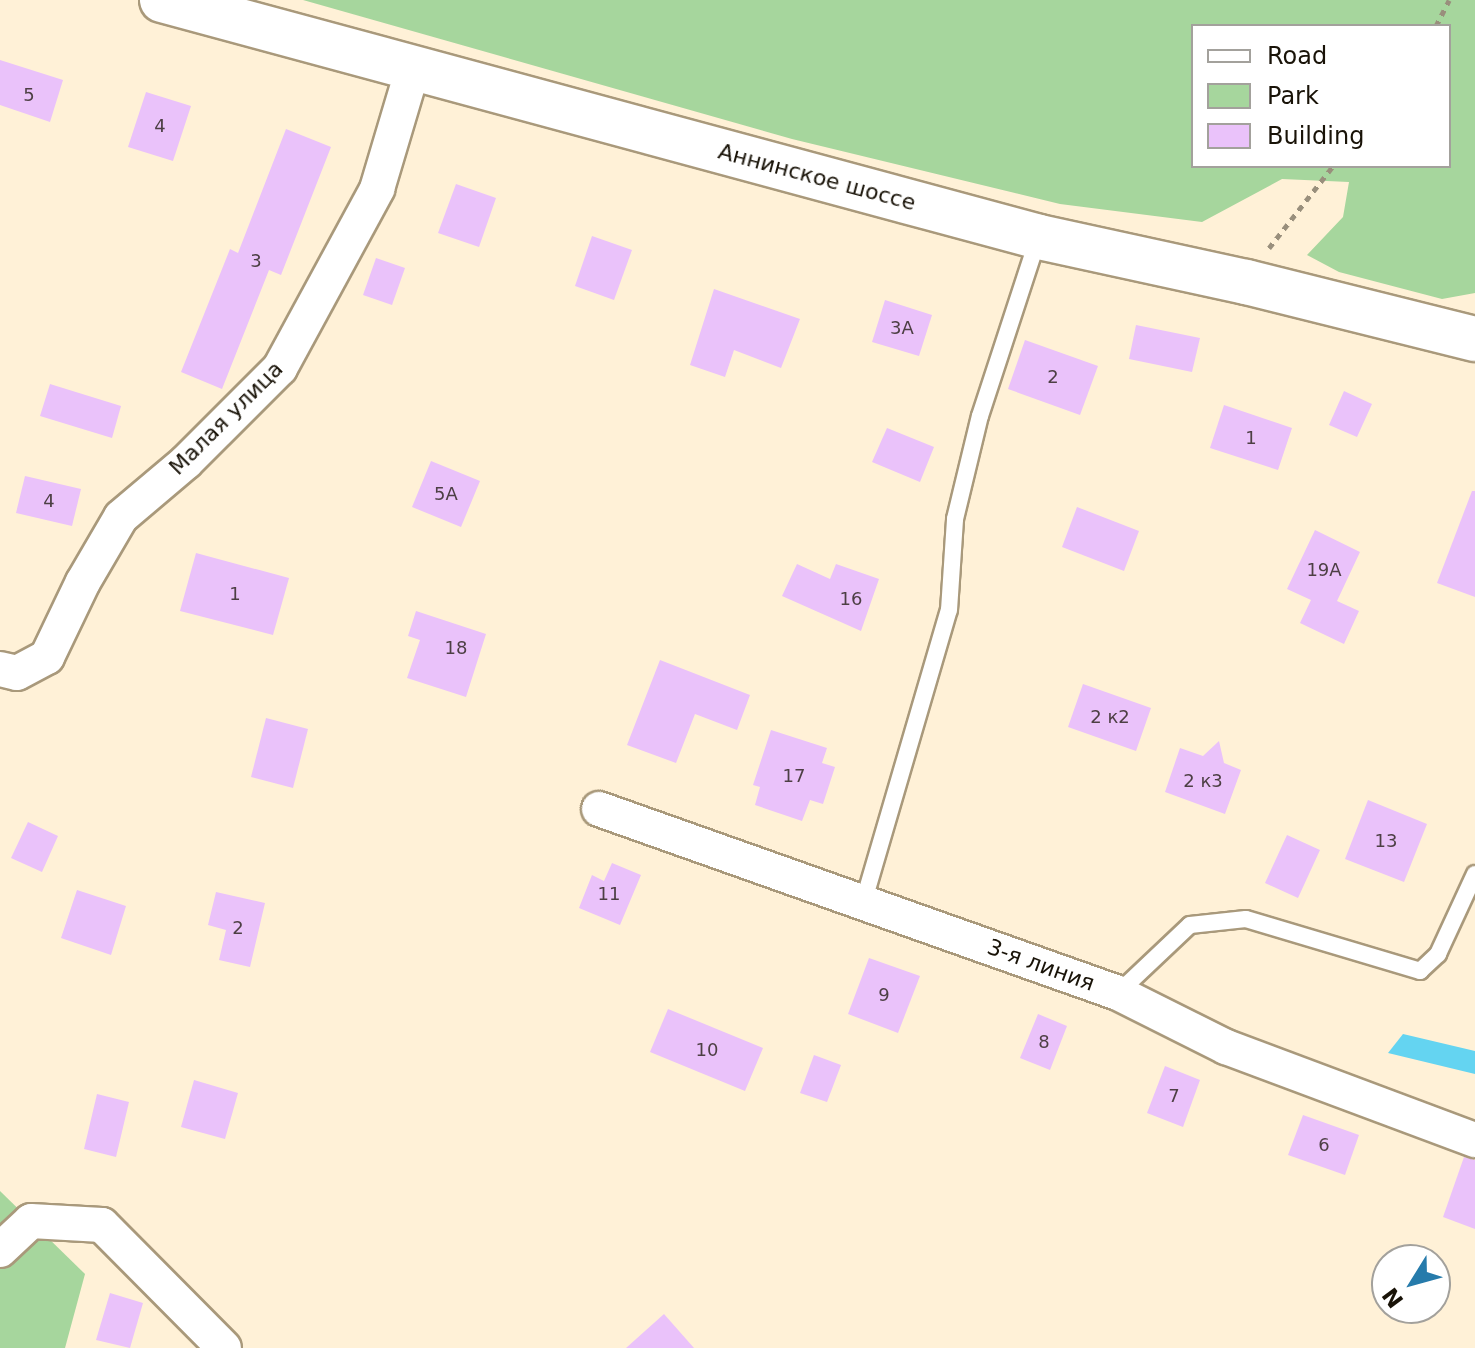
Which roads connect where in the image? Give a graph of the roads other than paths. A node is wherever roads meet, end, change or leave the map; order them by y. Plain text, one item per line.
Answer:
1 (162, 0) edge
2 (413, 68) junction
3 (1039, 237) junction
4 (1475, 339) edge
5 (0, 669) edge
6 (599, 809) dead end
7 (1475, 874) edge
8 (864, 900) junction
9 (1118, 993) junction
10 (1475, 1140) edge
11 (0, 1250) edge
12 (224, 1348) edge

1 - 2 main road, Аннинское шоссе
2 - 3 main road, Аннинское шоссе
2 - 5 street, Малая улица
3 - 4 main road, Аннинское шоссе
3 - 8 lane
6 - 8 street, 3-я линия
7 - 9 lane
8 - 9 street, 3-я линия
9 - 10 street, 3-я линия
11 - 12 street

